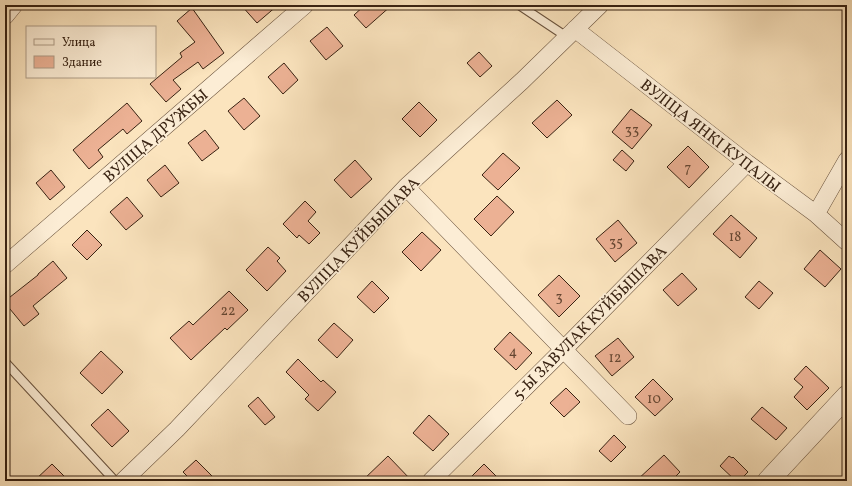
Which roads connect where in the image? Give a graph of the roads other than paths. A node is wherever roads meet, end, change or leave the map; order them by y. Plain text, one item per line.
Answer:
1 (14, 5) edge
2 (305, 5) edge
3 (519, 5) edge
4 (600, 5) edge
5 (5, 16) edge
6 (571, 33) junction
7 (847, 160) edge
8 (746, 163) junction
9 (406, 187) junction
10 (816, 214) junction
11 (847, 242) edge
12 (5, 265) edge
13 (563, 350) junction
14 (5, 362) edge
15 (847, 396) edge
16 (628, 416) dead end
17 (115, 481) edge
18 (123, 481) edge
19 (431, 481) edge
20 (768, 481) edge

1 - 5 street
2 - 12 street, ВУЛІЦА ДРУЖБЫ
3 - 6 lane
4 - 6 street, ВУЛІЦА КУЙБЫШАВА
6 - 8 street, ВУЛІЦА ЯНКІ КУПАЛЫ
6 - 9 street, ВУЛІЦА КУЙБЫШАВА
7 - 10 street
8 - 10 street, ВУЛІЦА ЯНКІ КУПАЛЫ
8 - 13 street, 5-Ы ЗАВУЛАК КУЙБЫШАВА
9 - 13 street
9 - 18 street, ВУЛІЦА КУЙБЫШАВА
10 - 11 street, ВУЛІЦА ЯНКІ КУПАЛЫ
13 - 16 street
13 - 19 street, 5-Ы ЗАВУЛАК КУЙБЫШАВА
14 - 17 lane
15 - 20 street

